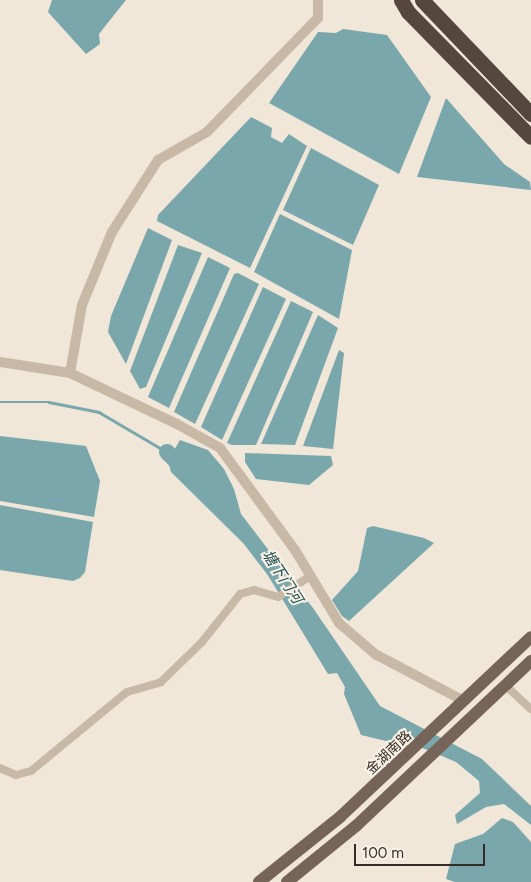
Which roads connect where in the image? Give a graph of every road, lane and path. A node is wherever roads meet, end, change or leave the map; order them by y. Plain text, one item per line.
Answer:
1 (318, 0) edge
2 (401, 0) edge
3 (422, 0) edge
4 (531, 114) edge
5 (531, 137) edge
6 (0, 362) edge
7 (70, 373) junction
8 (309, 577) junction
9 (531, 637) edge
10 (531, 661) edge
11 (506, 686) junction
12 (464, 701) junction
13 (531, 709) edge
14 (0, 768) edge
15 (290, 881) edge
16 (260, 882) edge

1 - 7 street
2 - 5 highway
3 - 4 highway
6 - 7 street
7 - 8 street
8 - 12 street
8 - 14 street
9 - 12 main road, 金湖南路
10 - 11 main road
11 - 13 street
11 - 15 main road
12 - 16 main road, 金湖南路

